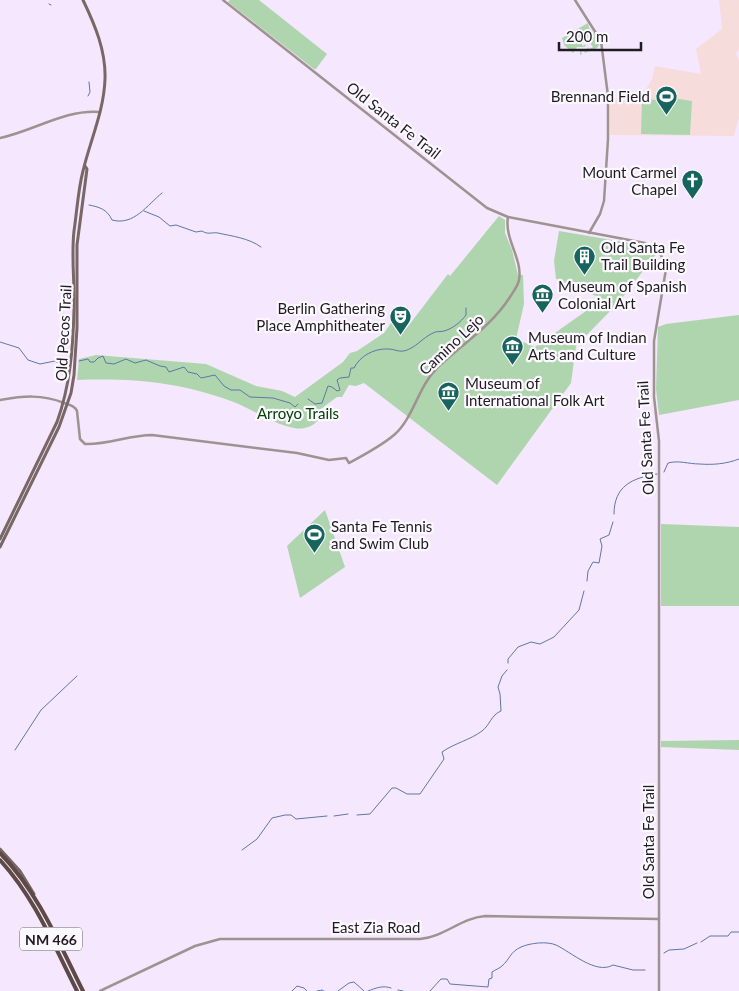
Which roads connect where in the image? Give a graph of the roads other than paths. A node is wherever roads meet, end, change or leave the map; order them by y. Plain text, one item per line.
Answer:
1 (82, 0) edge
2 (223, 0) edge
3 (575, 0) edge
4 (100, 112) junction
5 (0, 138) edge
6 (508, 217) junction
7 (589, 233) junction
8 (0, 400) edge
9 (66, 403) junction
10 (0, 539) edge
11 (0, 547) edge
12 (0, 849) edge
13 (0, 853) edge
14 (0, 860) edge
15 (24, 890) junction
16 (36, 899) junction
17 (44, 912) junction
18 (659, 919) junction
19 (76, 989) edge
20 (83, 991) edge
21 (100, 991) edge
22 (659, 991) edge

1 - 4 main road, Old Pecos Trail
2 - 6 street, Old Santa Fe Trail
3 - 7 street
4 - 5 street
4 - 9 main road, Old Pecos Trail
6 - 7 street, Old Santa Fe Trail
6 - 9 street, Camino Lejo
7 - 18 street, Old Santa Fe Trail
8 - 9 street
9 - 10 main road, Old Pecos Trail
9 - 11 main road, Old Pecos Trail
12 - 16 main road
13 - 16 main road, NM 466
14 - 15 main road, NM 466
15 - 17 main road
15 - 19 main road, NM 466
16 - 17 main road, NM 466
17 - 20 main road, NM 466
18 - 21 street, East Zia Road
18 - 22 street, Old Santa Fe Trail

